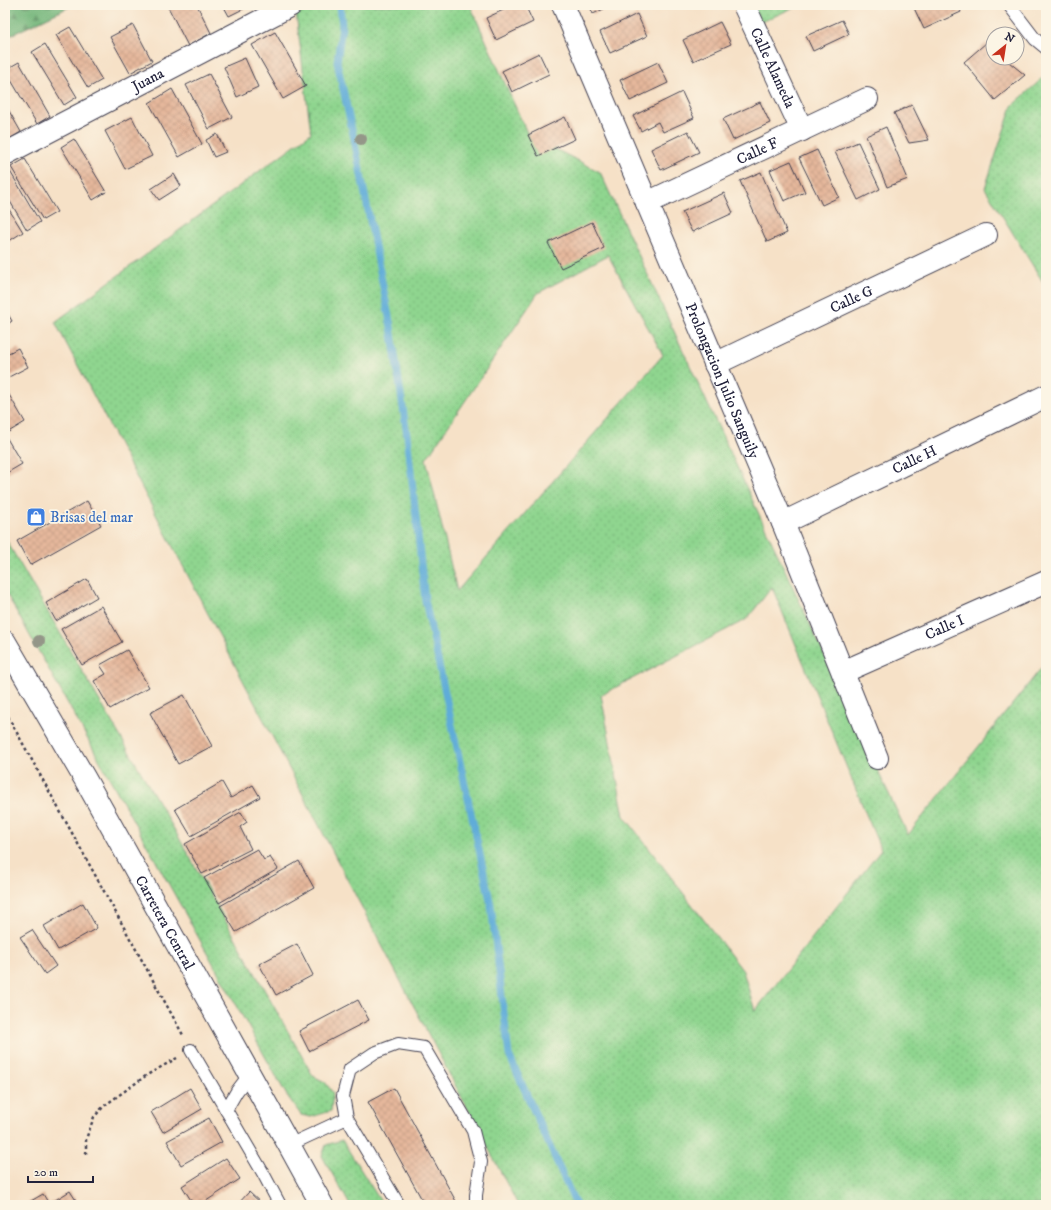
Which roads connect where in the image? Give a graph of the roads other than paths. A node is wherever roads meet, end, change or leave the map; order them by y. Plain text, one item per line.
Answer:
1 (291, 5) edge
2 (563, 5) edge
3 (744, 5) edge
4 (1009, 5) edge
5 (1046, 48) edge
6 (867, 99) dead end
7 (802, 130) junction
8 (5, 154) edge
9 (647, 203) junction
10 (986, 235) dead end
11 (715, 364) junction
12 (1046, 396) edge
13 (783, 523) junction
14 (1046, 582) edge
15 (5, 642) edge
16 (843, 672) junction
17 (877, 758) dead end
18 (191, 1050) road end
19 (250, 1074) junction
20 (226, 1110) junction
21 (347, 1118) junction
22 (290, 1145) junction
23 (280, 1205) edge
24 (322, 1205) edge
25 (399, 1205) edge
26 (476, 1205) edge

1 - 8 main road, Juana
2 - 9 main road, Prolongacion Julio Sanguily
3 - 7 main road, Calle Alameda
4 - 5 lane
6 - 7 main road, Calle F
7 - 9 main road, Calle F
9 - 11 main road, Prolongacion Julio Sanguily
10 - 11 main road, Calle G
11 - 13 main road, Prolongacion Julio Sanguily
12 - 13 main road, Calle H
13 - 16 main road, Prolongacion Julio Sanguily
14 - 16 main road, Calle I
15 - 19 main road, Carretera Central
16 - 17 main road, Prolongacion Julio Sanguily
18 - 20 lane
19 - 20 lane
19 - 22 main road, Carretera Central
20 - 23 lane
21 - 22 lane
21 - 25 lane
21 - 26 lane
22 - 24 main road, Carretera Central

